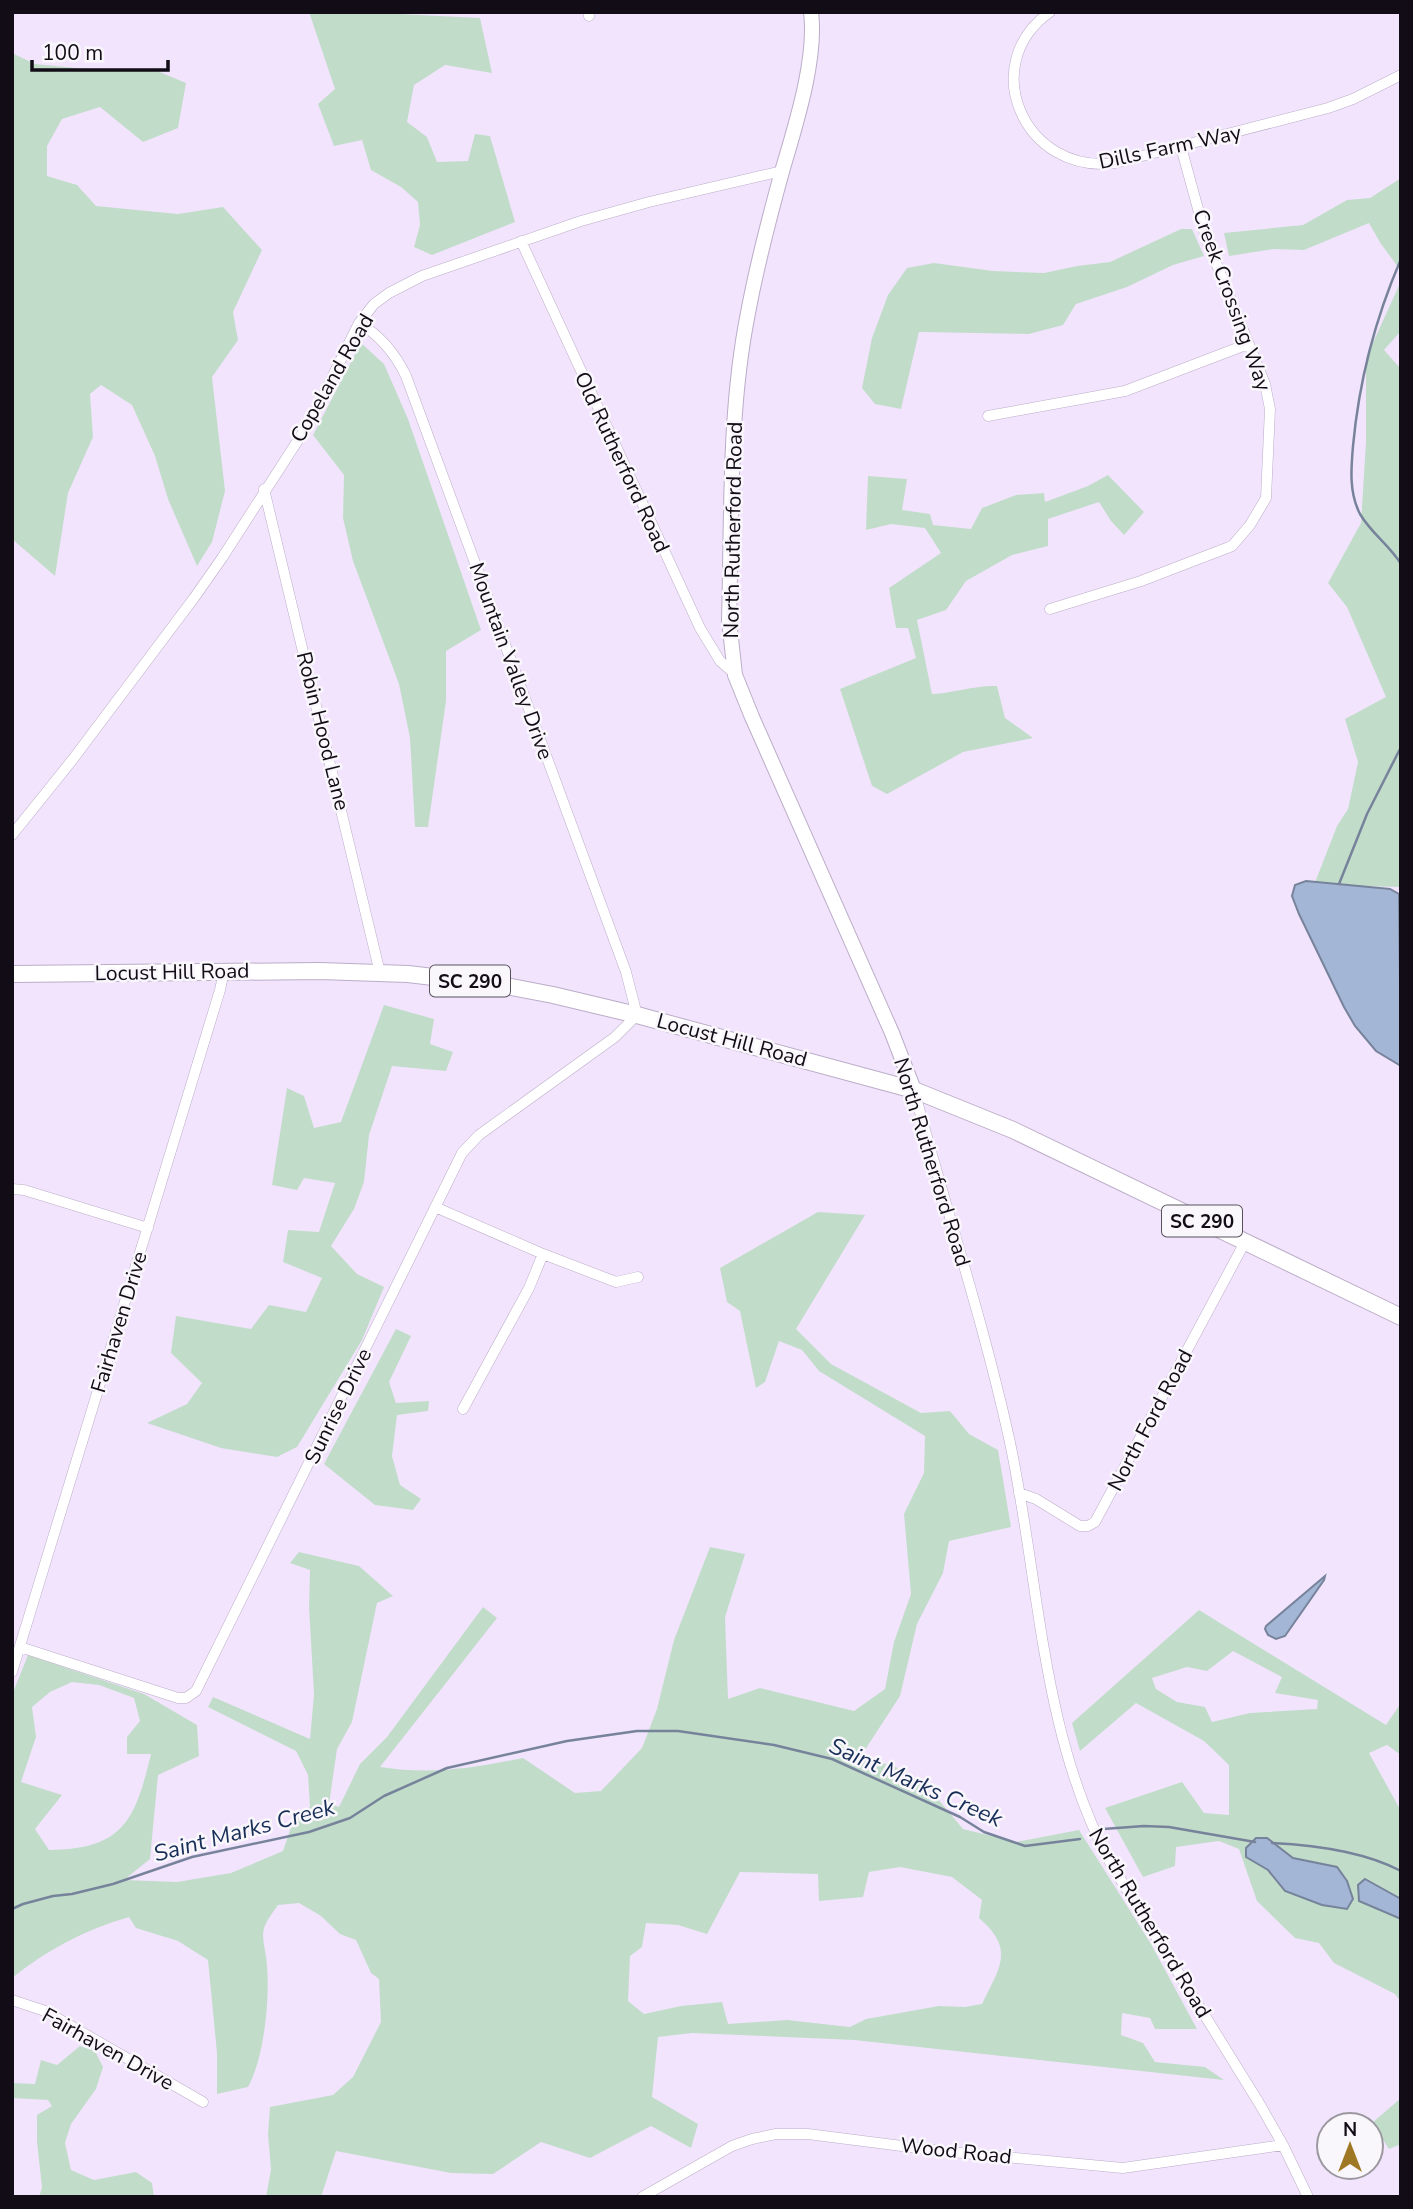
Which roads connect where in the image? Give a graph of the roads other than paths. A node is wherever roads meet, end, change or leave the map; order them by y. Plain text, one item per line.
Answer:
1 (811, 12) edge
2 (1050, 12) edge
3 (1401, 75) edge
4 (1181, 147) junction
5 (782, 171) junction
6 (521, 241) junction
7 (359, 323) junction
8 (1248, 344) junction
9 (988, 416) dead end
10 (264, 489) junction
11 (1050, 610) dead end
12 (735, 674) junction
13 (12, 835) edge
14 (224, 971) junction
15 (380, 973) junction
16 (12, 974) edge
17 (637, 1015) junction
18 (914, 1090) junction
19 (12, 1189) edge
20 (435, 1207) junction
21 (148, 1228) junction
22 (1245, 1242) junction
23 (543, 1254) junction
24 (638, 1277) dead end
25 (1401, 1317) edge
26 (463, 1409) dead end
27 (1019, 1493) junction
28 (20, 1647) junction
29 (12, 1672) edge
30 (12, 2000) edge
31 (203, 2102) dead end
32 (1283, 2145) junction
33 (642, 2197) edge
34 (1308, 2197) edge

1 - 5 street, North Rutherford Road
2 - 4 street, Dills Farm Way
3 - 4 street, Dills Farm Way
4 - 8 street, Creek Crossing Way
5 - 6 street, Copeland Road
5 - 12 street, North Rutherford Road
6 - 7 street, Copeland Road
6 - 12 street, Old Rutherford Road
7 - 10 street, Copeland Road
7 - 17 street, Mountain Valley Drive
8 - 9 street
8 - 11 street, Creek Crossing Way
10 - 13 street, Copeland Road
10 - 15 street, Robin Hood Lane
12 - 18 street, North Rutherford Road
14 - 15 main road, Locust Hill Road / SC 290
14 - 16 main road, Locust Hill Road / SC 290
14 - 21 street, Fairhaven Drive
15 - 17 main road, Locust Hill Road / SC 290
17 - 18 main road, Locust Hill Road / SC 290
17 - 20 street, Sunrise Drive
18 - 22 main road, Locust Hill Road / SC 290
18 - 27 street, North Rutherford Road
19 - 21 street
20 - 23 street
20 - 28 street, Sunrise Drive
21 - 28 street, Fairhaven Drive
22 - 25 main road, Locust Hill Road / SC 290
22 - 27 street, North Ford Road
23 - 24 street
23 - 26 street
27 - 32 street, North Rutherford Road
28 - 29 street, Fairhaven Drive
30 - 31 street, Fairhaven Drive
32 - 33 street, Wood Road
32 - 34 street, North Rutherford Road

